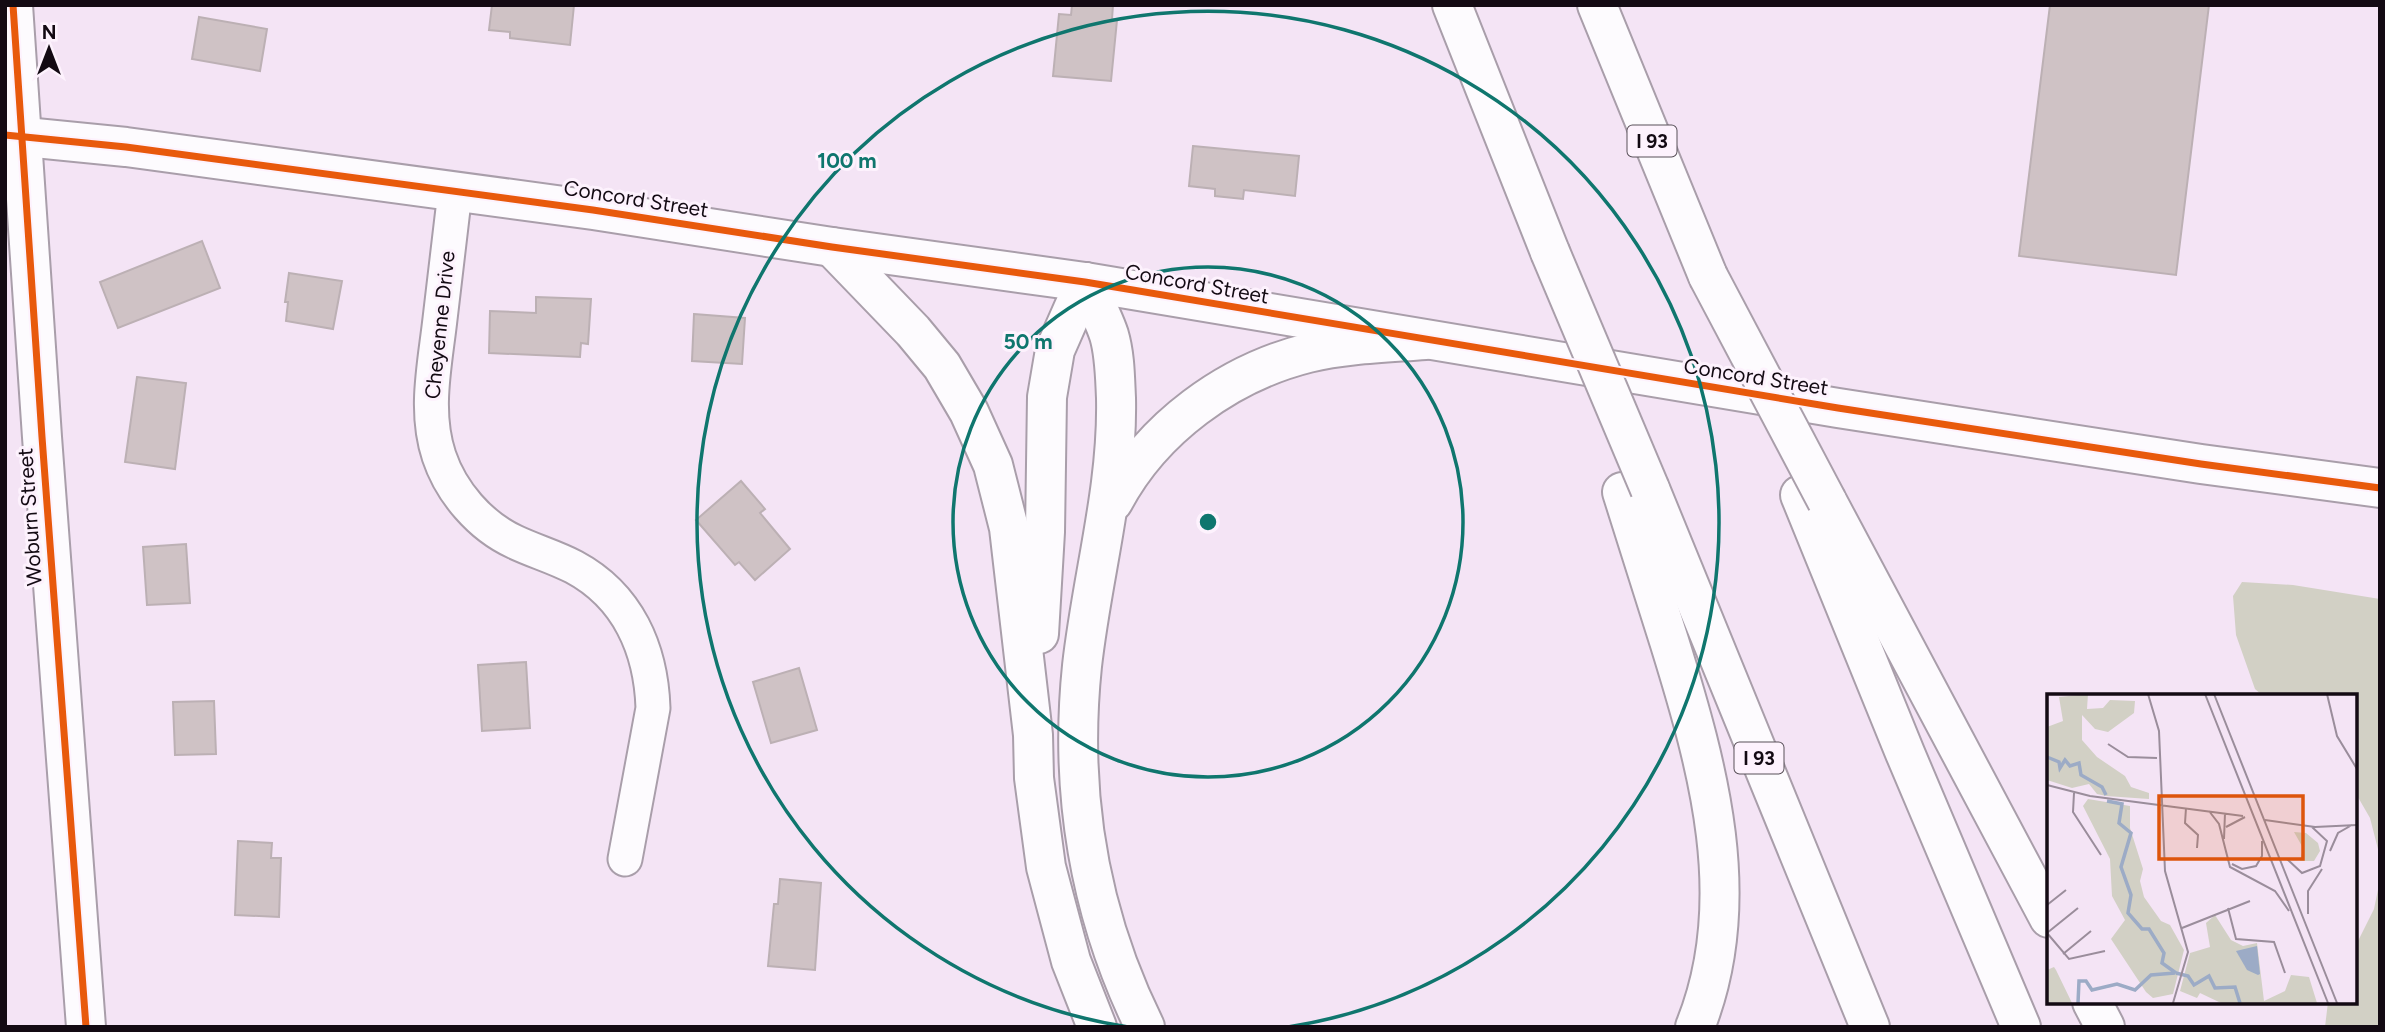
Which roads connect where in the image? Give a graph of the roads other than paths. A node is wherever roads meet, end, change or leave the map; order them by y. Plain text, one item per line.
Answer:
1 (13, 5) edge
2 (1451, 5) edge
3 (1597, 5) edge
4 (13, 136) edge
5 (456, 192) junction
6 (832, 247) junction
7 (1085, 282) junction
8 (1425, 340) junction
9 (2380, 488) edge
10 (1636, 490) junction
11 (1813, 498) junction
12 (1108, 513) junction
13 (1033, 735) junction
14 (625, 859) dead end
15 (2047, 914) edge
16 (2093, 1004) edge
17 (86, 1027) edge
18 (1097, 1027) edge
19 (1145, 1027) edge
20 (1695, 1027) edge
21 (1870, 1027) edge
22 (2021, 1027) edge
23 (2105, 1027) edge

1 - 4 main road, Woburn Street
2 - 10 main road, bridge
3 - 11 main road, I 93, bridge
4 - 5 main road, Concord Street
4 - 17 main road, Woburn Street
5 - 6 main road, Concord Street
5 - 14 street, Cheyenne Drive
6 - 7 main road, Concord Street
6 - 13 main road
7 - 8 main road, Concord Street
7 - 12 main road
7 - 13 main road
8 - 9 main road, Concord Street
8 - 12 main road
10 - 20 main road
10 - 21 main road, I 93
11 - 15 main road
11 - 22 main road, I 93
12 - 19 main road
13 - 18 main road
16 - 23 main road

